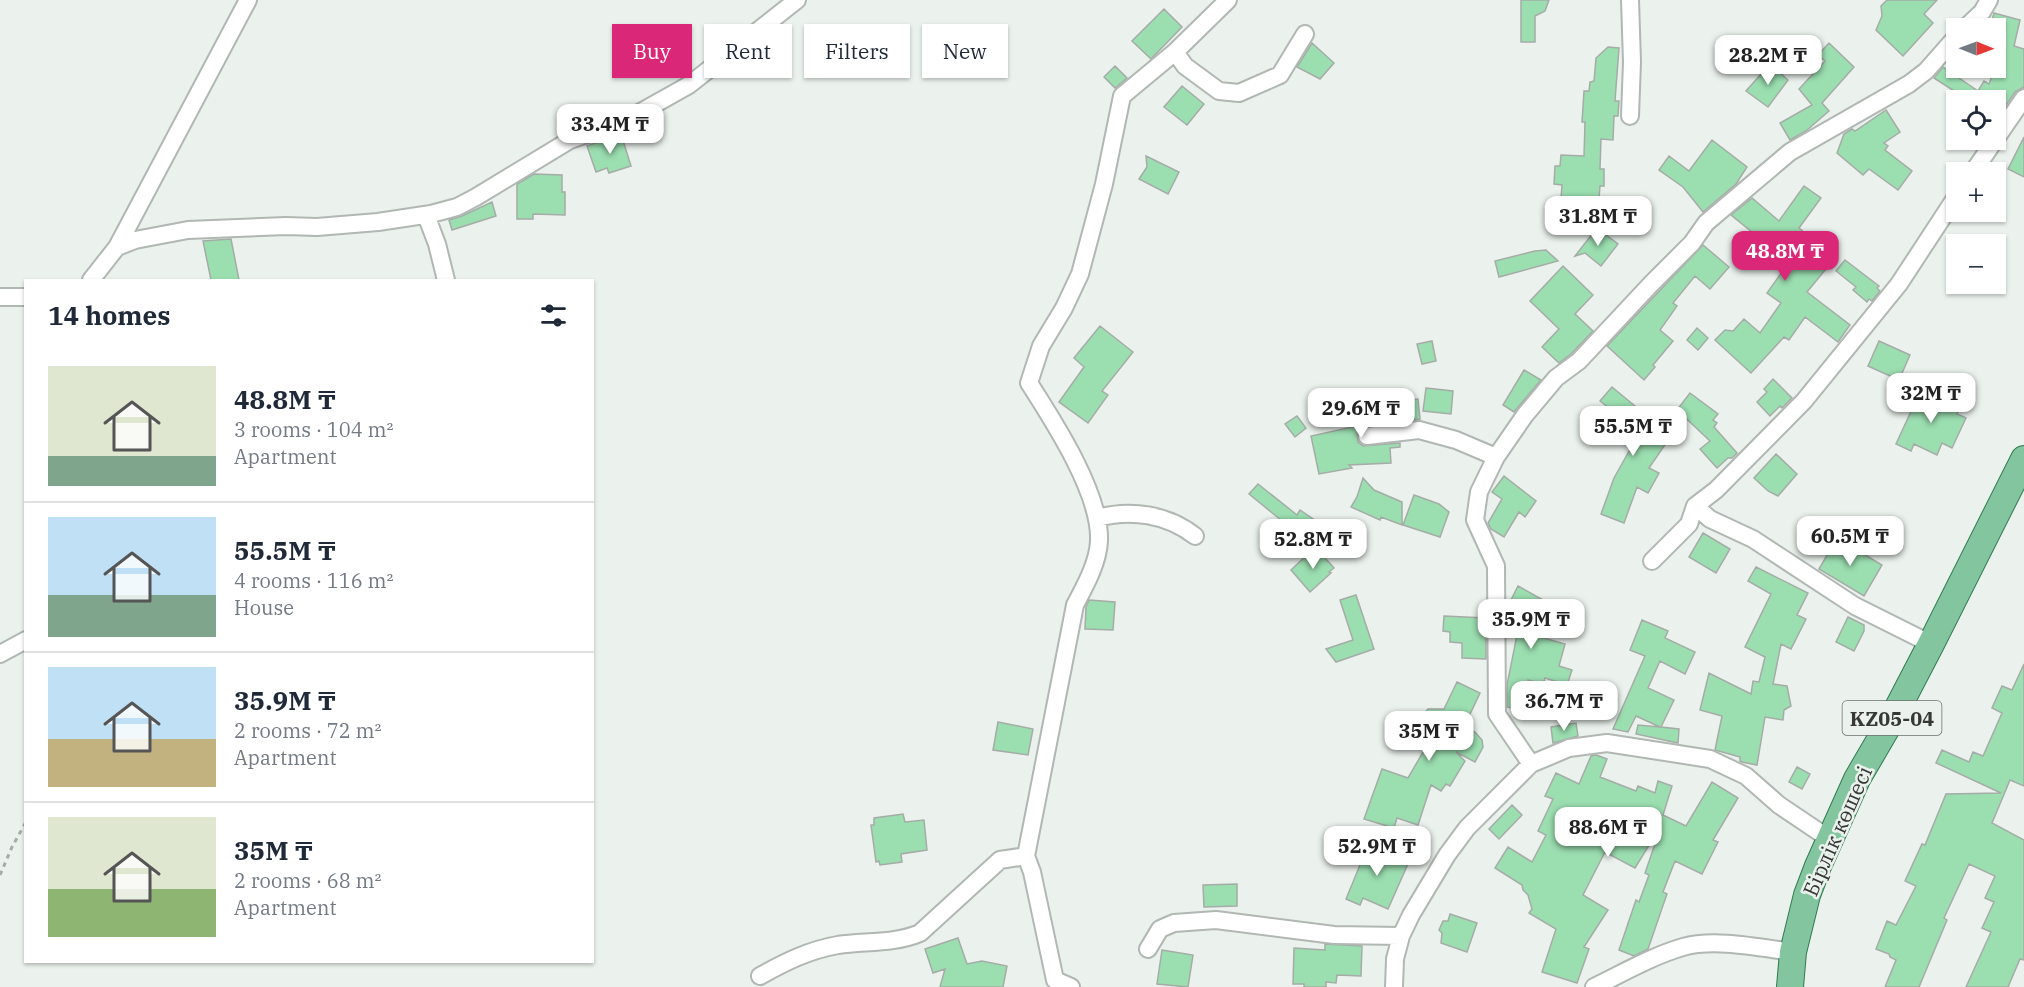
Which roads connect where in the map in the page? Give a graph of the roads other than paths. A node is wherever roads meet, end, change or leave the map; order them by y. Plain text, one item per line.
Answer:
1 (248, 0) edge
2 (796, 0) edge
3 (1228, 0) edge
4 (1630, 0) edge
5 (1989, 0) edge
6 (1976, 18) edge
7 (1305, 34) dead end
8 (1946, 48) edge
9 (1175, 52) junction
10 (2024, 98) edge
11 (1630, 116) dead end
12 (1980, 162) edge
13 (1946, 212) edge
14 (426, 215) junction
15 (117, 247) junction
16 (92, 279) edge
17 (446, 279) edge
18 (0, 297) edge
19 (24, 297) edge
20 (1367, 436) dead end
21 (1496, 457) junction
22 (2024, 459) edge
23 (1695, 506) junction
24 (1097, 518) junction
25 (1195, 536) dead end
26 (1652, 561) dead end
27 (24, 641) edge
28 (1931, 644) junction
29 (0, 654) edge
30 (1531, 764) junction
31 (1831, 840) junction
32 (1026, 856) junction
33 (1401, 936) junction
34 (1148, 949) dead end
35 (1793, 952) junction
36 (760, 976) dead end
37 (1051, 984) edge
38 (1071, 987) edge
39 (1394, 987) edge
40 (1594, 987) edge
41 (1790, 987) edge

1 - 15 street
2 - 14 street
3 - 9 street
4 - 11 street
5 - 6 street
7 - 9 street
8 - 21 street
9 - 24 street
10 - 12 street
13 - 23 street
14 - 15 street
14 - 17 street
15 - 16 street
18 - 19 street
20 - 21 street
21 - 30 street
22 - 28 main road, Бірлік көшесі / KZ05-04
23 - 26 street
23 - 28 street
24 - 25 street
24 - 32 street
27 - 29 street
28 - 31 main road, Бірлік көшесі / KZ05-04
30 - 31 street
30 - 33 street
31 - 35 main road, Бірлік көшесі / KZ05-04
32 - 36 street
32 - 37 street
33 - 34 street
33 - 39 street
35 - 40 street
35 - 41 main road, Бірлік көшесі / KZ05-04
37 - 38 street

